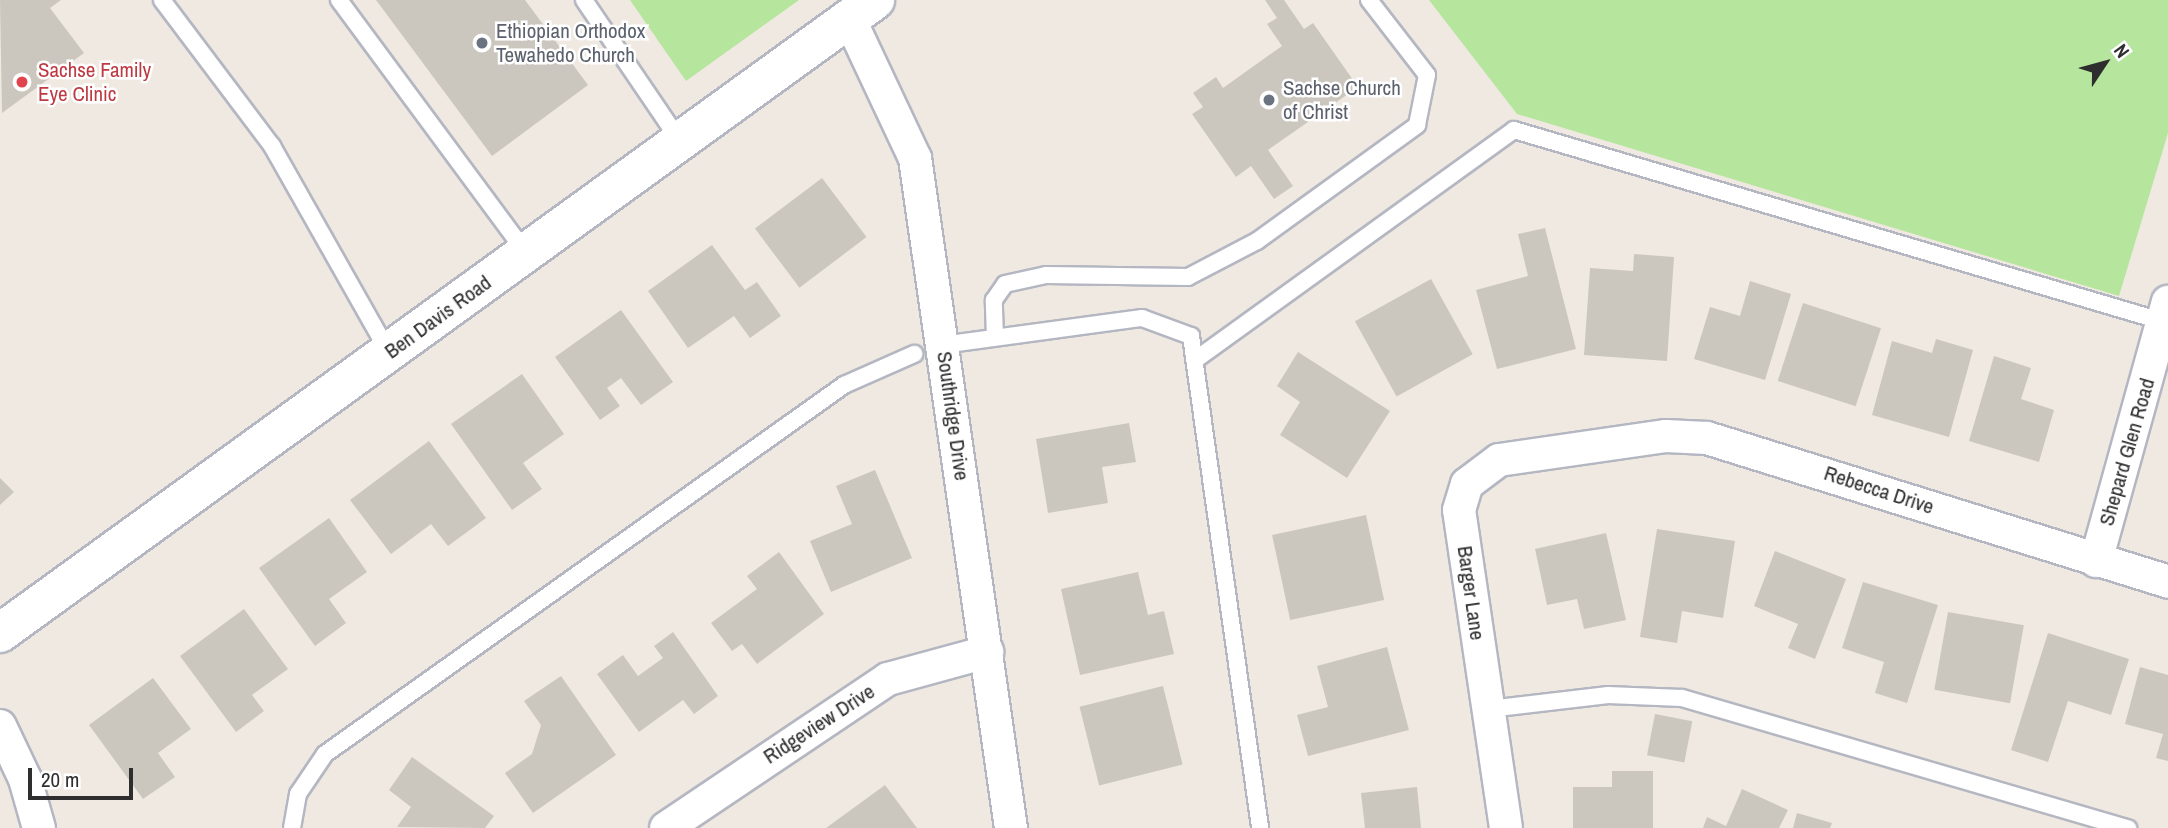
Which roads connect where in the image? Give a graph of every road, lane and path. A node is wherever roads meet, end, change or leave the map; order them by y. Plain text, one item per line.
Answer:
1 (162, 0) edge
2 (339, 0) edge
3 (584, 0) edge
4 (1369, 0) edge
5 (862, 9) edge
6 (680, 141) junction
7 (526, 253) junction
8 (2166, 316) edge
9 (995, 337) junction
10 (928, 350) junction
11 (389, 353) junction
12 (1195, 360) junction
13 (1585, 446) joint
14 (2096, 561) junction
15 (2168, 582) edge
16 (0, 633) edge
17 (988, 652) junction
18 (1489, 709) junction
19 (0, 726) edge
20 (39, 828) edge
21 (292, 828) edge
22 (666, 828) edge
23 (1011, 828) edge
24 (1260, 828) edge
25 (1506, 828) edge
26 (2128, 828) edge

1 - 11 lane
2 - 7 lane
3 - 6 lane
4 - 9 lane
5 - 6 street, Ben Davis Road
5 - 10 street, Southridge Drive
6 - 7 street, Ben Davis Road
7 - 11 street, Ben Davis Road
8 - 12 lane
8 - 14 street, Shepard Glen Road
9 - 10 lane
9 - 12 lane
10 - 17 street, Southridge Drive
10 - 21 lane
11 - 16 street, Ben Davis Road
12 - 24 lane
13 - 14 street, Rebecca Drive
13 - 18 street, Barger Lane
14 - 15 street, Rebecca Drive
17 - 22 street, Ridgeview Drive
17 - 23 street, Southridge Drive
18 - 25 street, Barger Lane
18 - 26 lane
19 - 20 street

